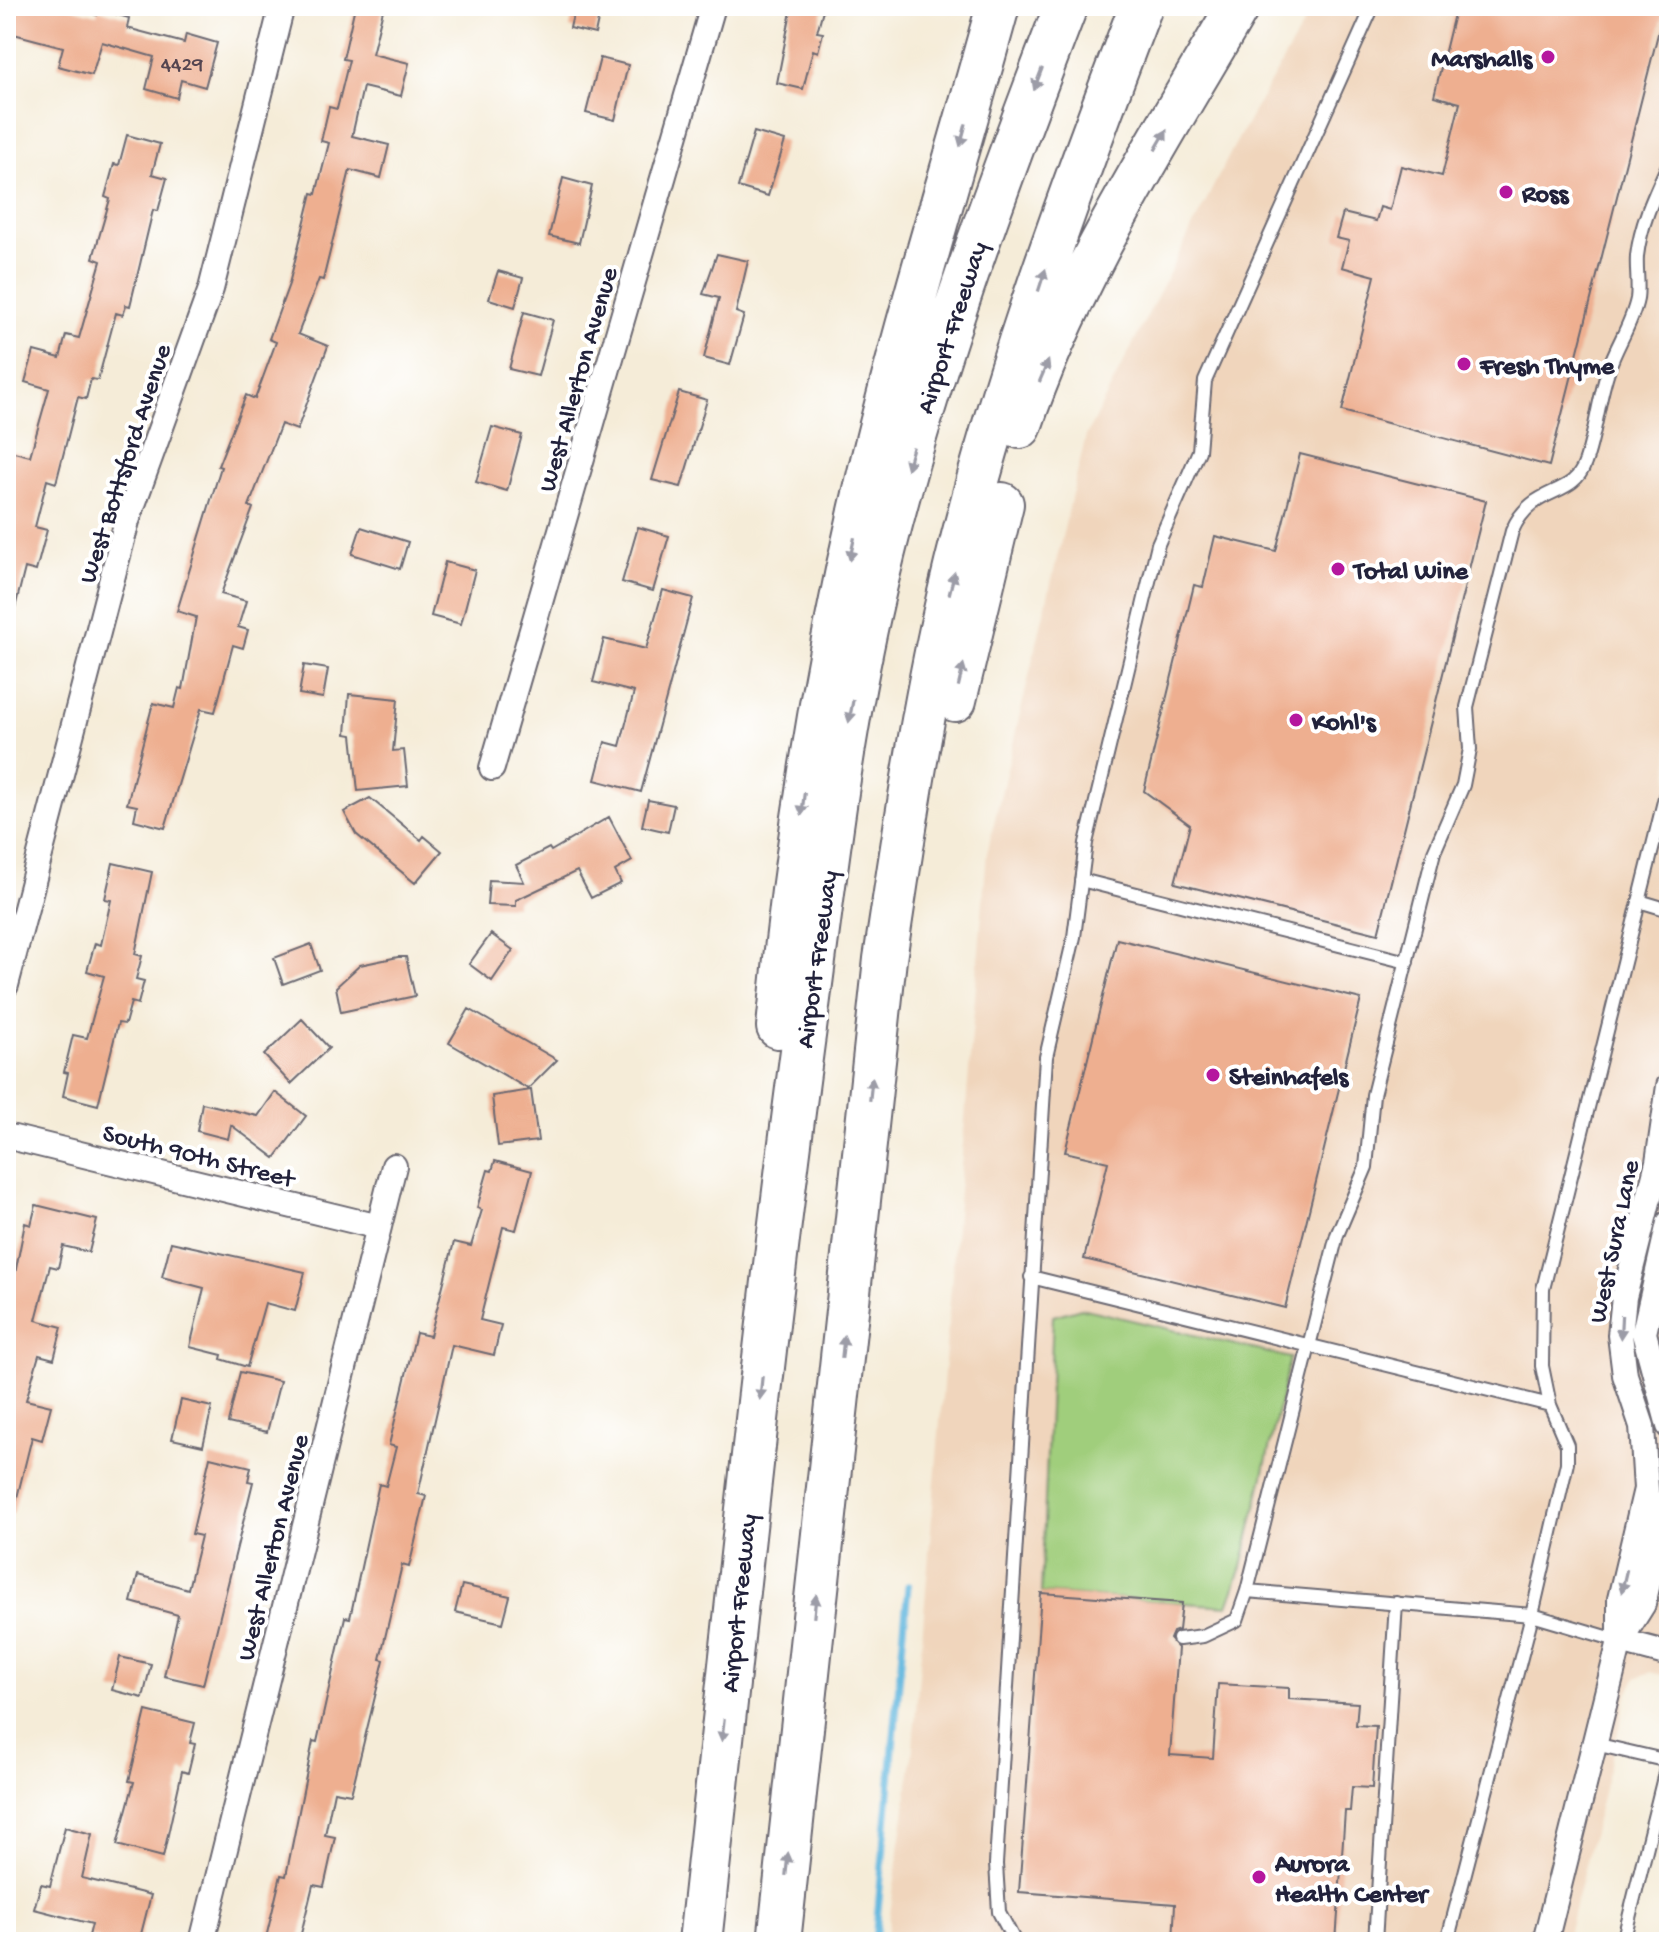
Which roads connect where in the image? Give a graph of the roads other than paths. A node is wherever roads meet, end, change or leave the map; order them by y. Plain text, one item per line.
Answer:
1 (282, 6) edge
2 (713, 6) edge
3 (998, 6) edge
4 (1066, 6) edge
5 (1141, 6) edge
6 (1238, 6) edge
7 (1373, 6) edge
8 (1669, 163) edge
9 (492, 768) dead end
10 (1669, 781) edge
11 (909, 797) junction
12 (1081, 880) junction
13 (1639, 901) junction
14 (1669, 910) edge
15 (1407, 962) junction
16 (6, 985) edge
17 (1669, 1086) edge
18 (6, 1136) edge
19 (394, 1166) dead end
20 (379, 1227) junction
21 (779, 1227) junction
22 (1640, 1237) junction
23 (1667, 1237) edge
24 (1031, 1277) junction
25 (1309, 1346) junction
26 (1550, 1405) junction
27 (1669, 1426) edge
28 (1669, 1496) edge
29 (1247, 1591) junction
30 (1396, 1603) junction
31 (1532, 1615) junction
32 (1179, 1639) dead end
33 (1620, 1641) junction
34 (1669, 1654) edge
35 (1595, 1744) junction
36 (1669, 1761) edge
37 (202, 1942) edge
38 (700, 1942) edge
39 (779, 1942) edge
40 (1015, 1942) edge
41 (1375, 1942) edge
42 (1447, 1942) edge
43 (1545, 1942) edge
44 (1623, 1942) edge

1 - 16 street, West Bottsford Avenue
2 - 9 street, West Allerton Avenue
3 -> 21 highway
4 -> 21 highway, Airport Freeway
11 -> 5 highway
11 -> 6 highway
7 - 12 lane
8 - 15 lane
10 - 13 lane
39 -> 11 highway
12 - 15 lane
12 - 24 lane
13 - 14 lane
13 - 26 lane
15 - 25 lane
17 - 22 street, West Sura Lane
18 - 20 street, South 90th Street
19 - 20 street, West Allerton Avenue
20 - 37 street, West Allerton Avenue
21 -> 38 highway, Airport Freeway
22 - 23 lane
22 -> 33 street, West Sura Lane
23 - 27 street, West Sura Lane
24 - 25 lane
24 - 40 lane
25 - 26 lane
25 - 29 lane
26 - 31 lane
28 - 33 street, West Sura Lane
29 - 30 lane
29 - 32 lane
30 - 31 lane
30 - 41 lane
31 - 33 lane
31 - 42 lane
33 - 34 street
33 - 35 street, West Sura Lane
35 - 36 lane
35 - 43 street, West Sura Lane
36 - 44 lane

